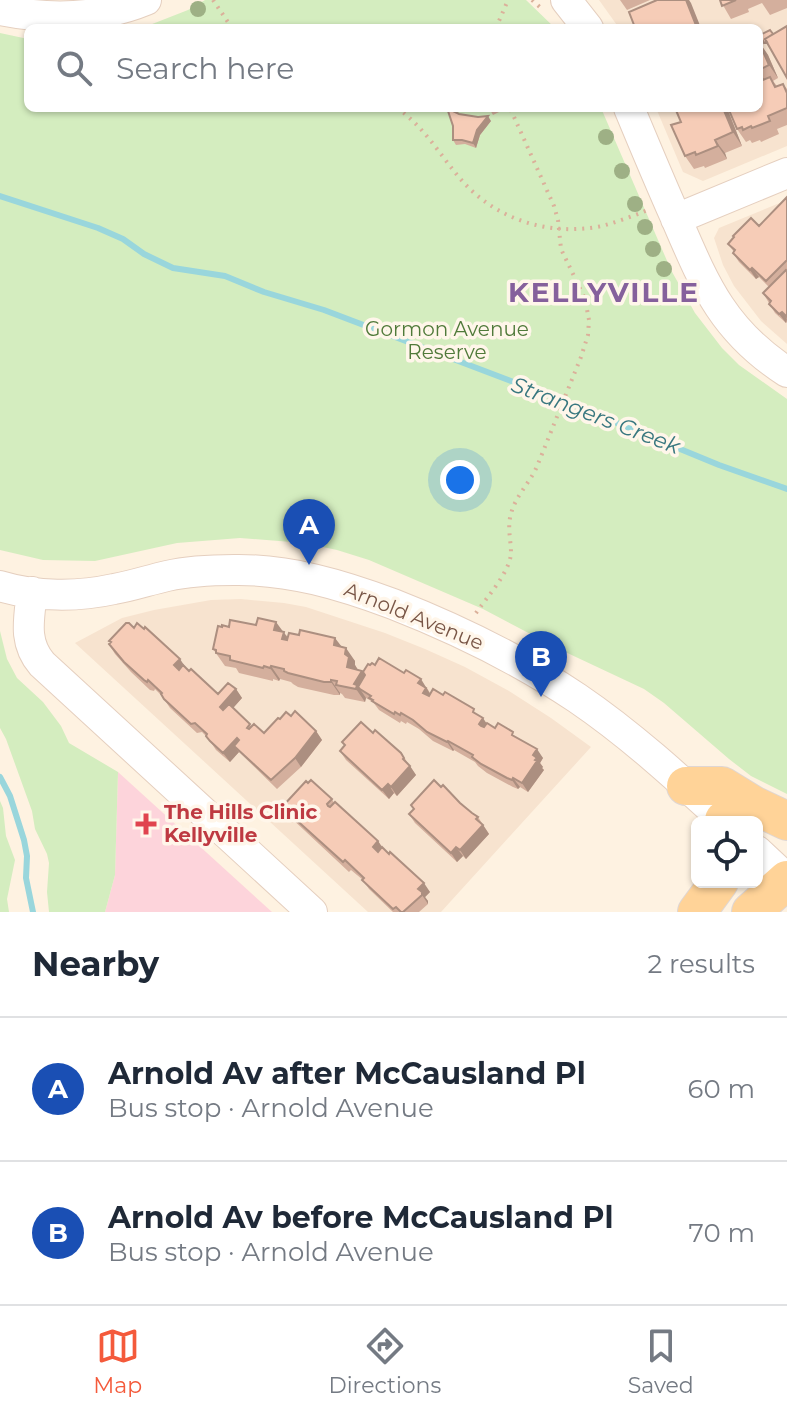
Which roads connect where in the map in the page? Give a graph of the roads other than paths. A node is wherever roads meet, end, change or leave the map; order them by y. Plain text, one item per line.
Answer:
1 (146, 0) edge
2 (566, 0) edge
3 (0, 10) edge
4 (585, 24) edge
5 (630, 112) edge
6 (787, 173) edge
7 (667, 212) junction
8 (787, 372) edge
9 (0, 586) edge
10 (32, 592) junction
11 (686, 786) junction
12 (719, 816) edge
13 (787, 821) edge
14 (763, 857) edge
15 (787, 880) edge
16 (715, 888) edge
17 (312, 912) edge
18 (697, 912) edge
19 (751, 912) edge

1 - 3 street
2 - 4 street
5 - 7 street
6 - 7 street
7 - 8 street
9 - 10 street, Arnold Avenue
10 - 11 street, Arnold Avenue
10 - 17 street
11 - 12 street, Arnold Avenue
11 - 13 main road
14 - 15 street
15 - 19 main road
16 - 18 main road

